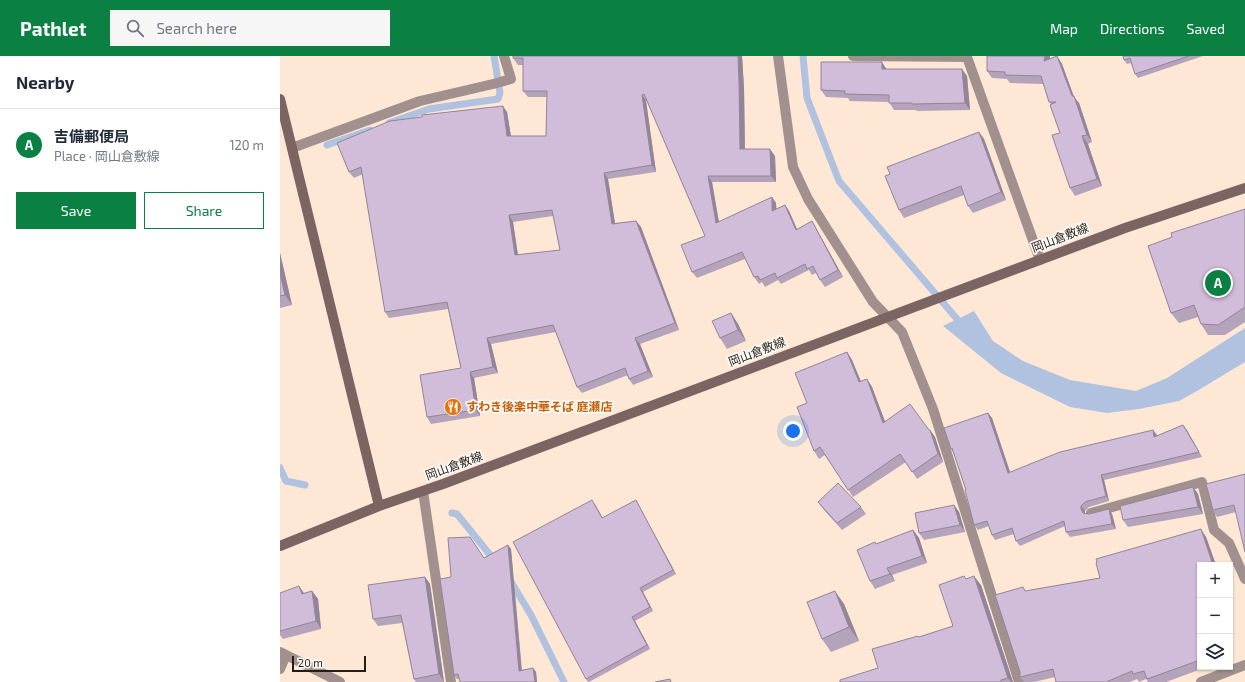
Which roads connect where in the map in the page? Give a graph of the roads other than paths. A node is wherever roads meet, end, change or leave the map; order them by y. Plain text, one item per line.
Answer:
1 (504, 56) edge
2 (778, 56) edge
3 (853, 56) edge
4 (280, 99) edge
5 (292, 148) junction
6 (1245, 188) edge
7 (1040, 260) junction
8 (888, 317) junction
9 (423, 491) junction
10 (379, 506) junction
11 (1091, 513) edge
12 (280, 546) edge
13 (1245, 579) edge
14 (283, 654) edge
15 (1245, 665) edge
16 (280, 669) edge
17 (340, 682) edge
18 (451, 682) edge
19 (1020, 682) edge
20 (1201, 682) edge

1 - 5 street
2 - 8 street
3 - 7 street
4 - 5 main road
5 - 10 main road
6 - 7 main road, 岡山倉敷線
7 - 8 main road, 岡山倉敷線
8 - 9 main road, 岡山倉敷線
8 - 19 street
9 - 10 main road, 岡山倉敷線
9 - 18 street
10 - 12 main road, 岡山倉敷線
11 - 13 street
14 - 16 street
14 - 17 street
15 - 20 street

